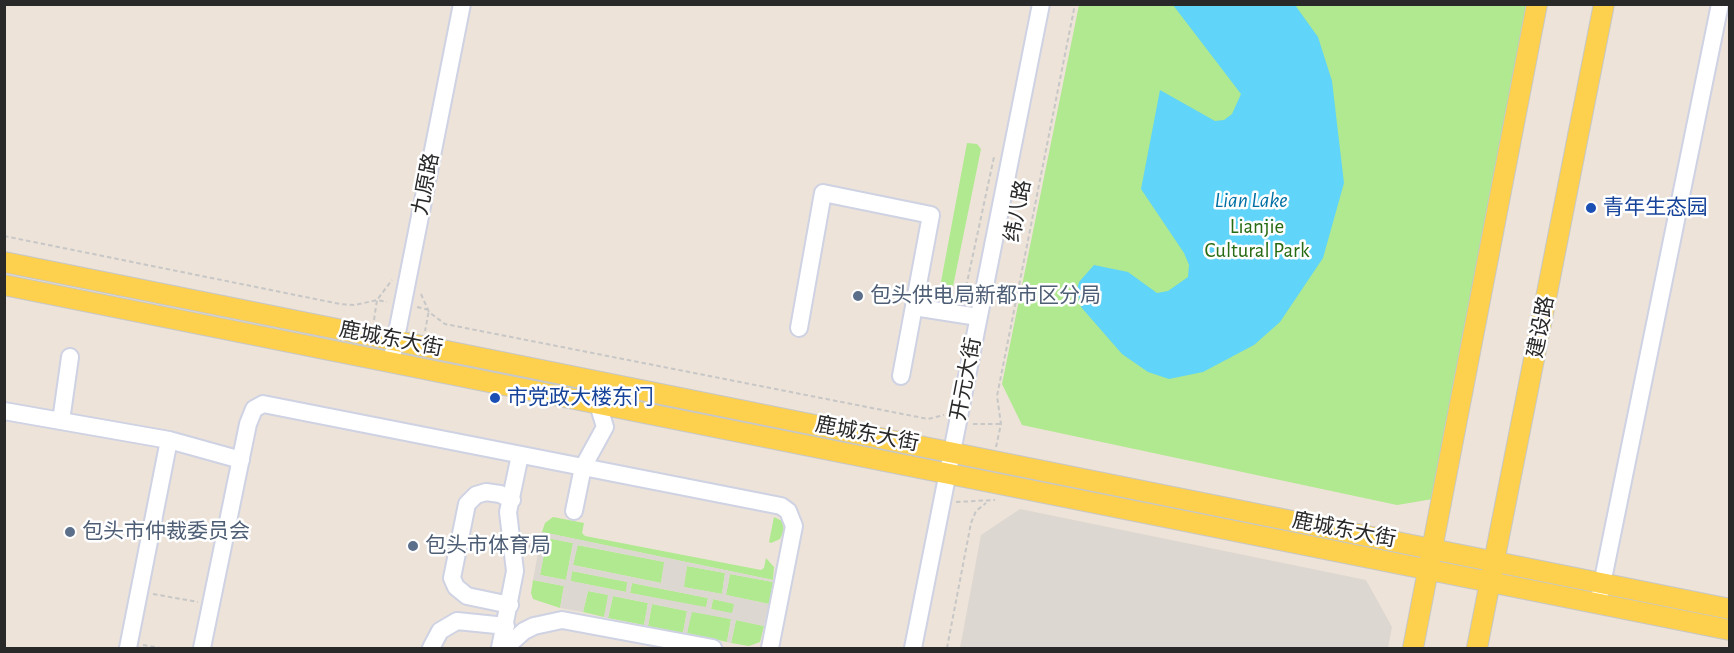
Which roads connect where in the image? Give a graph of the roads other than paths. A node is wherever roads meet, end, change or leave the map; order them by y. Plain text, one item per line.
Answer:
1 (462, 4) edge
2 (1041, 4) edge
3 (1537, 4) edge
4 (1604, 4) edge
5 (1720, 4) edge
6 (4, 262) edge
7 (4, 285) edge
8 (914, 307) junction
9 (978, 317) junction
10 (799, 328) dead end
11 (395, 340) junction
12 (70, 357) dead end
13 (391, 363) junction
14 (901, 376) dead end
15 (598, 404) junction
16 (4, 411) edge
17 (60, 421) junction
18 (169, 441) junction
19 (952, 452) junction
20 (520, 454) junction
21 (241, 460) junction
22 (583, 467) junction
23 (947, 474) junction
24 (512, 500) junction
25 (574, 511) dead end
26 (1432, 548) junction
27 (1495, 560) junction
28 (1428, 570) junction
29 (1490, 582) junction
30 (1602, 583) junction
31 (1598, 604) junction
32 (510, 605) junction
33 (1730, 609) edge
34 (506, 626) junction
35 (1730, 630) edge
36 (128, 648) edge
37 (202, 648) edge
38 (431, 648) edge
39 (500, 648) edge
40 (505, 648) edge
41 (713, 648) edge
42 (770, 648) edge
43 (913, 648) edge
44 (1413, 648) edge
45 (1477, 648) edge

1 - 11 street, 九原路
2 - 9 street, 开元大街
3 - 26 main road
4 - 27 main road, 建设路
5 - 30 street
6 - 11 main road, 鹿城东大街
7 - 13 main road, 鹿城东大街
8 - 9 street
8 - 10 street
8 - 14 street
9 - 19 street, 开元大街
11 - 13 street, 九原路
11 - 19 main road, 鹿城东大街
12 - 17 street
13 - 15 main road, 鹿城东大街
15 - 22 street
15 - 23 main road, 鹿城东大街
16 - 17 street
17 - 18 street
18 - 21 street
18 - 36 street
19 - 23 street, 开元大街
19 - 26 main road, 鹿城东大街
20 - 21 street
20 - 22 street
20 - 24 street
21 - 37 street
22 - 25 street
22 - 42 street
23 - 28 main road, 鹿城东大街
23 - 43 street, 开元大街
24 - 32 street
24 - 32 street
26 - 27 main road, 鹿城东大街
26 - 28 main road
27 - 29 main road, 建设路
27 - 30 main road, 鹿城东大街
28 - 29 main road, 鹿城东大街
28 - 44 main road
29 - 31 main road, 鹿城东大街
29 - 45 main road, 建设路
30 - 31 street
30 - 33 main road, 鹿城东大街
31 - 35 main road, 鹿城东大街
32 - 34 street
34 - 38 street
34 - 39 street
40 - 41 street

